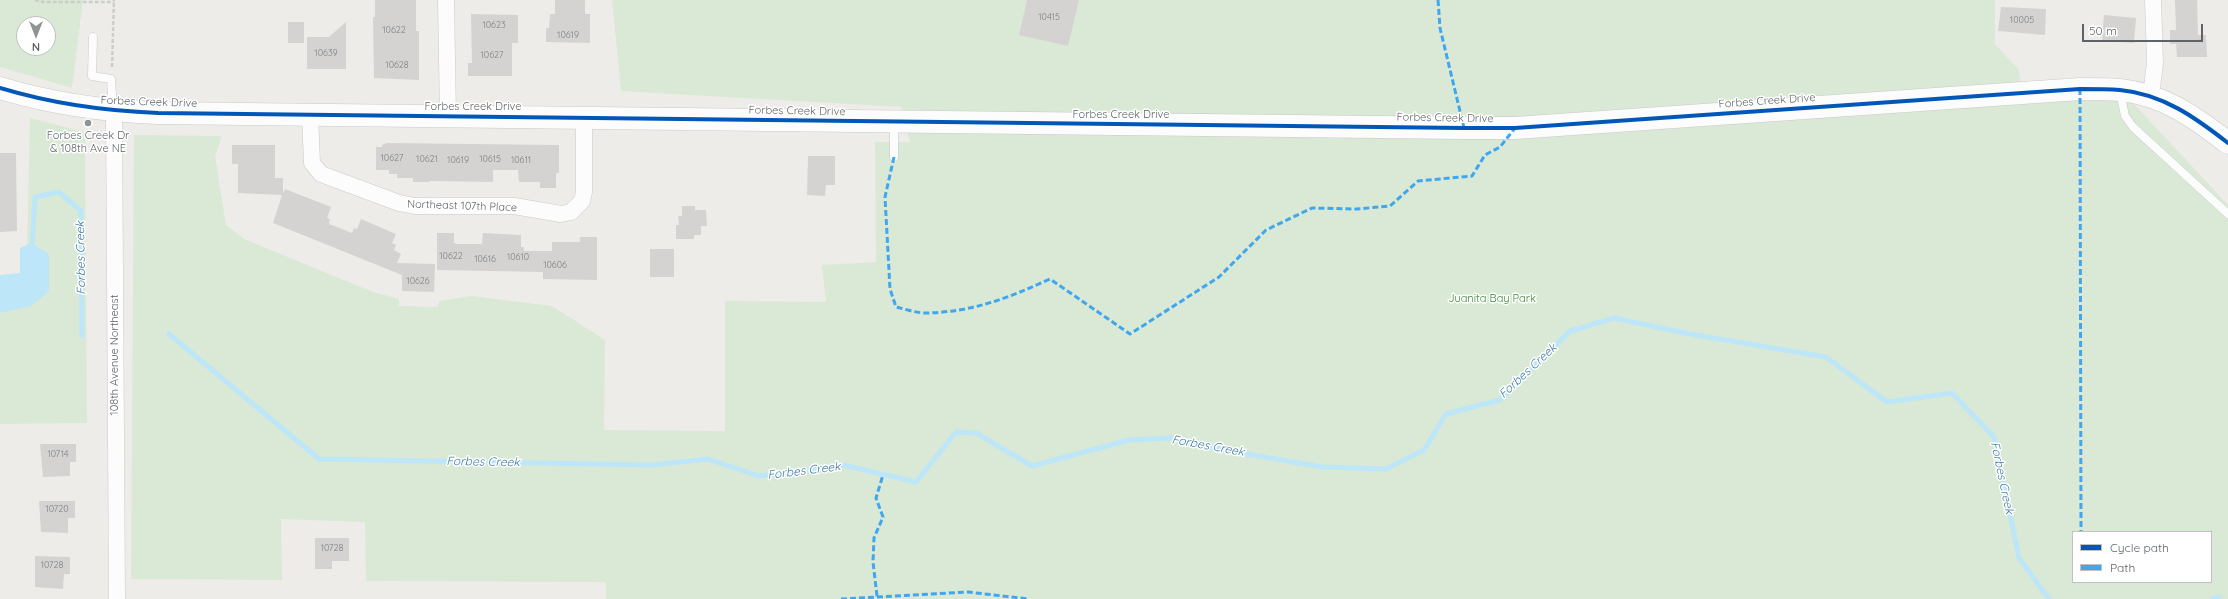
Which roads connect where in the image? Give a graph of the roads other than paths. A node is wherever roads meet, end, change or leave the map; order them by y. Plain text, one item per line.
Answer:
1 (446, 0) edge
2 (2153, 0) edge
3 (93, 37) dead end
4 (0, 88) edge
5 (2120, 90) junction
6 (2151, 96) junction
7 (114, 112) junction
8 (310, 115) junction
9 (448, 116) junction
10 (584, 116) junction
11 (894, 122) junction
12 (2228, 143) edge
13 (894, 157) dead end
14 (2228, 214) edge
15 (118, 599) edge

1 - 9 street
2 - 6 street
3 - 7 lane
4 - 7 street, Forbes Creek Drive
5 - 6 street, Forbes Creek Drive
5 - 11 street, Forbes Creek Drive
5 - 14 lane
6 - 12 street, Forbes Creek Drive
7 - 8 street, Forbes Creek Drive
7 - 15 street, 108th Avenue Northeast
8 - 9 street, Forbes Creek Drive
8 - 10 street, Northeast 107th Place
9 - 10 street, Forbes Creek Drive
10 - 11 street, Forbes Creek Drive
11 - 13 lane

